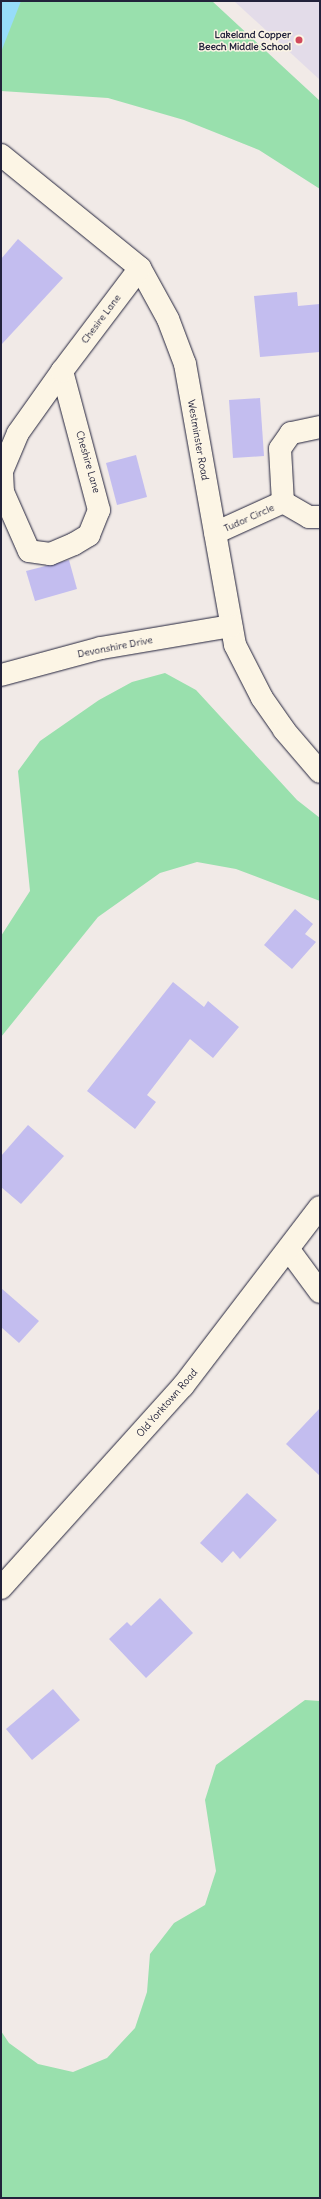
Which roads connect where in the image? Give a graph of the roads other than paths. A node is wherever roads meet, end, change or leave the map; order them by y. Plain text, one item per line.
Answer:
1 (1, 155) edge
2 (140, 268) junction
3 (62, 371) junction
4 (320, 427) edge
5 (283, 502) junction
6 (320, 517) edge
7 (214, 533) junction
8 (231, 626) junction
9 (1, 675) edge
10 (320, 772) edge
11 (320, 1207) edge
12 (289, 1250) junction
13 (320, 1292) edge
14 (1, 1588) edge

1 - 2 street, Westminster Road
2 - 3 street, Chesire Lane
2 - 7 street, Westminster Road
3 - 3 street, Cheshire Lane
4 - 5 street, Tudor Circle
5 - 6 street, Tudor Circle
5 - 7 street, Tudor Circle
7 - 8 street, Westminster Road
8 - 9 street, Devonshire Drive
8 - 10 street, Westminster Road
11 - 12 street, Old Yorktown Road
12 - 13 street
12 - 14 street, Old Yorktown Road

